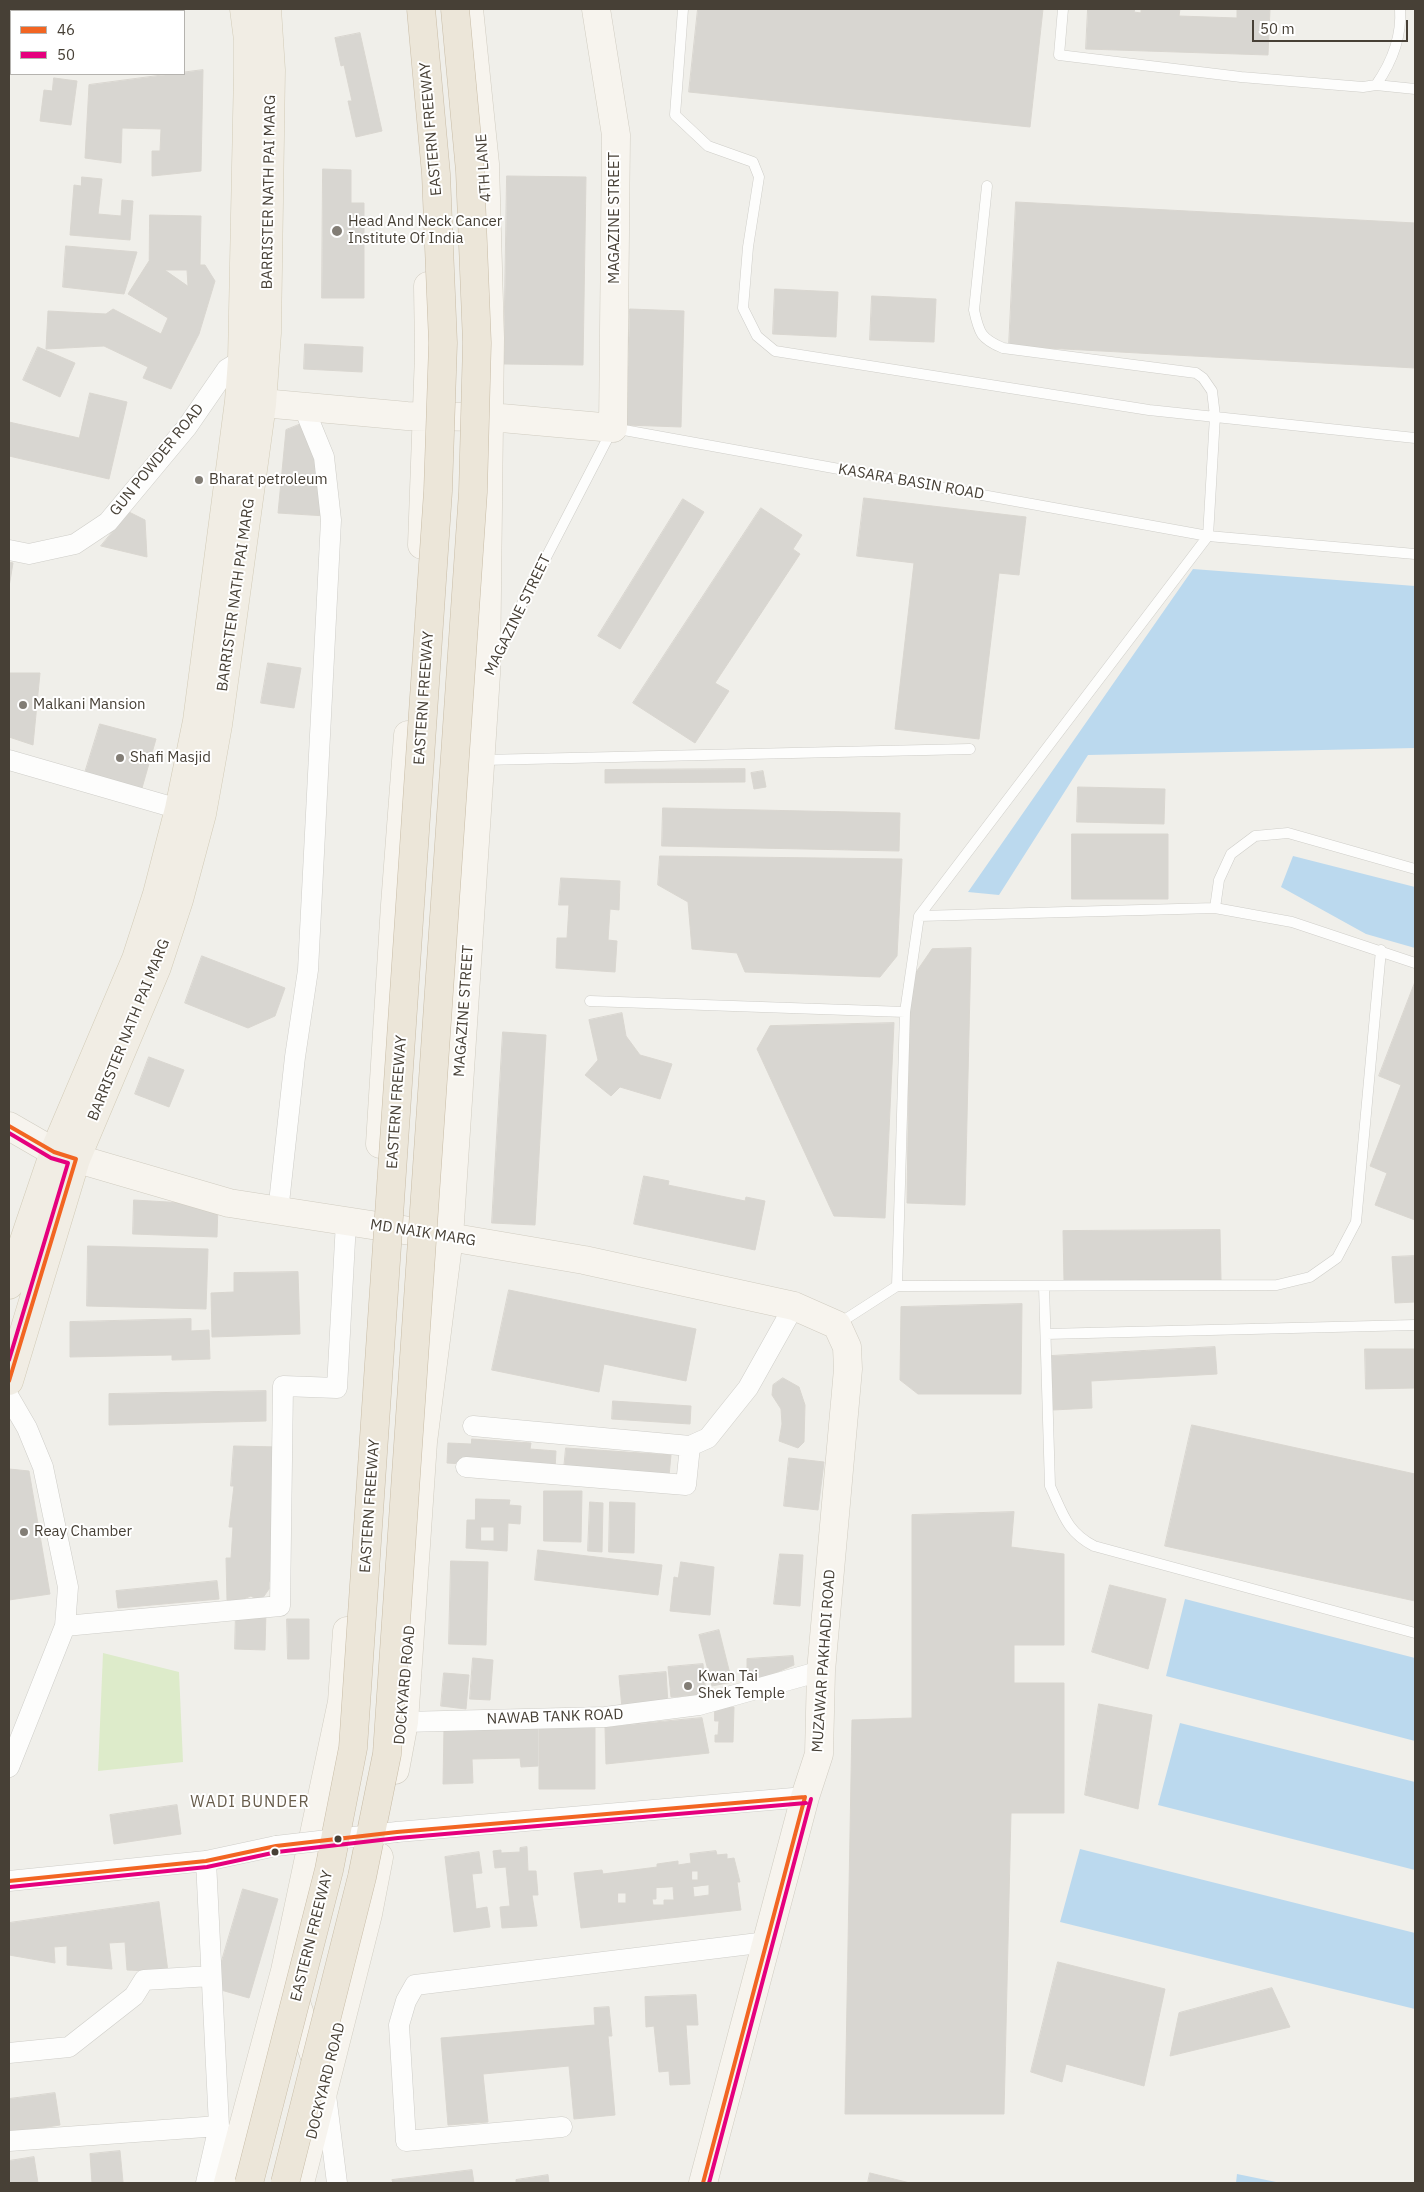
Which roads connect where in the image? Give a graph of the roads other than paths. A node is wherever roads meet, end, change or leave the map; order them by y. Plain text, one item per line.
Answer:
1 (244, 9) edge
2 (267, 9) edge
3 (409, 9) edge
4 (421, 9) edge
5 (455, 9) edge
6 (469, 9) edge
7 (596, 9) edge
8 (684, 9) edge
9 (1063, 9) edge
10 (1400, 9) edge
11 (1376, 85) junction
12 (1415, 90) edge
13 (988, 186) dead end
14 (254, 359) junction
15 (251, 402) junction
16 (304, 408) junction
17 (427, 416) junction
18 (1215, 416) junction
19 (490, 417) junction
20 (613, 428) junction
21 (1415, 438) edge
22 (1208, 536) junction
23 (9, 550) edge
24 (1415, 554) edge
25 (486, 674) junction
26 (970, 749) dead end
27 (9, 760) edge
28 (481, 760) junction
29 (179, 810) junction
30 (1415, 869) edge
31 (1215, 908) junction
32 (918, 916) junction
33 (1381, 950) junction
34 (1415, 963) edge
35 (590, 1001) dead end
36 (905, 1012) junction
37 (9, 1126) edge
38 (65, 1156) junction
39 (278, 1212) junction
40 (346, 1222) junction
41 (375, 1226) junction
42 (449, 1236) junction
43 (9, 1285) edge
44 (897, 1286) junction
45 (1044, 1286) junction
46 (794, 1306) junction
47 (837, 1325) junction
48 (1415, 1326) edge
49 (1046, 1334) junction
50 (9, 1381) edge
51 (9, 1397) edge
52 (473, 1426) dead end
53 (690, 1446) junction
54 (466, 1467) dead end
55 (65, 1626) junction
56 (1415, 1633) edge
57 (821, 1671) junction
58 (404, 1722) junction
59 (9, 1767) edge
60 (805, 1797) junction
61 (390, 1835) junction
62 (310, 1846) junction
63 (206, 1861) junction
64 (9, 1881) edge
65 (767, 1942) junction
66 (285, 1971) junction
67 (211, 1976) junction
68 (9, 2053) edge
69 (326, 2088) junction
70 (219, 2126) junction
71 (562, 2127) dead end
72 (9, 2141) edge
73 (206, 2183) edge
74 (228, 2183) edge
75 (249, 2183) edge
76 (285, 2183) edge
77 (300, 2183) edge
78 (337, 2183) edge
79 (703, 2183) edge

1 - 14 main road, BARRISTER NATH PAI MARG
2 - 14 main road, BARRISTER NATH PAI MARG
3 - 17 street
4 - 75 highway, EASTERN FREEWAY, bridge
5 - 76 highway, bridge
6 - 19 street, 4TH LANE
7 - 20 street, MAGAZINE STREET
8 - 18 lane
9 - 11 lane
10 - 11 lane
11 - 12 lane
13 - 18 lane
14 - 15 main road, BARRISTER NATH PAI MARG
14 - 23 street, GUN POWDER ROAD
15 - 16 street
15 - 29 main road, BARRISTER NATH PAI MARG
15 - 38 main road, BARRISTER NATH PAI MARG
16 - 17 street
16 - 39 street
17 - 19 street
17 - 41 street
18 - 21 lane
18 - 22 lane
19 - 20 street
19 - 25 street, 4TH LANE
20 - 22 lane, KASARA BASIN ROAD
20 - 25 lane, MAGAZINE STREET
22 - 24 lane, KASARA BASIN ROAD
22 - 32 lane
25 - 28 street, MAGAZINE STREET
26 - 28 lane
27 - 29 street
28 - 42 street, MAGAZINE STREET
29 - 38 main road, BARRISTER NATH PAI MARG
30 - 31 lane
31 - 32 lane
31 - 33 lane
32 - 36 lane
33 - 34 lane
33 - 45 lane
35 - 36 lane
36 - 44 lane
37 - 38 street
38 - 39 street, MD NAIK MARG
38 - 43 main road
38 - 50 main road
39 - 40 street, MD NAIK MARG
40 - 41 street, MD NAIK MARG
40 - 55 street
41 - 42 street, MD NAIK MARG
41 - 62 street
42 - 46 street, MD NAIK MARG
42 - 58 street, DOCKYARD ROAD
44 - 45 lane
44 - 47 lane
45 - 49 lane
46 - 47 street
46 - 53 street
47 - 57 street, MUZAWAR PAKHADI ROAD
48 - 49 lane
49 - 56 lane
51 - 55 street
52 - 53 street
53 - 54 street
55 - 59 street
57 - 58 street, NAWAB TANK ROAD
57 - 60 street, MUZAWAR PAKHADI ROAD
58 - 61 street, DOCKYARD ROAD
60 - 61 street
60 - 65 street, MUZAWAR PAKHADI ROAD
61 - 62 street
61 - 63 street, bridge
61 - 69 street, DOCKYARD ROAD
62 - 66 street
63 - 64 street
63 - 67 street
65 - 71 street
65 - 79 street, MUZAWAR PAKHADI ROAD
66 - 69 street
66 - 74 street
67 - 68 street
67 - 70 street
69 - 77 street, DOCKYARD ROAD
69 - 78 street
70 - 72 street
70 - 73 street

